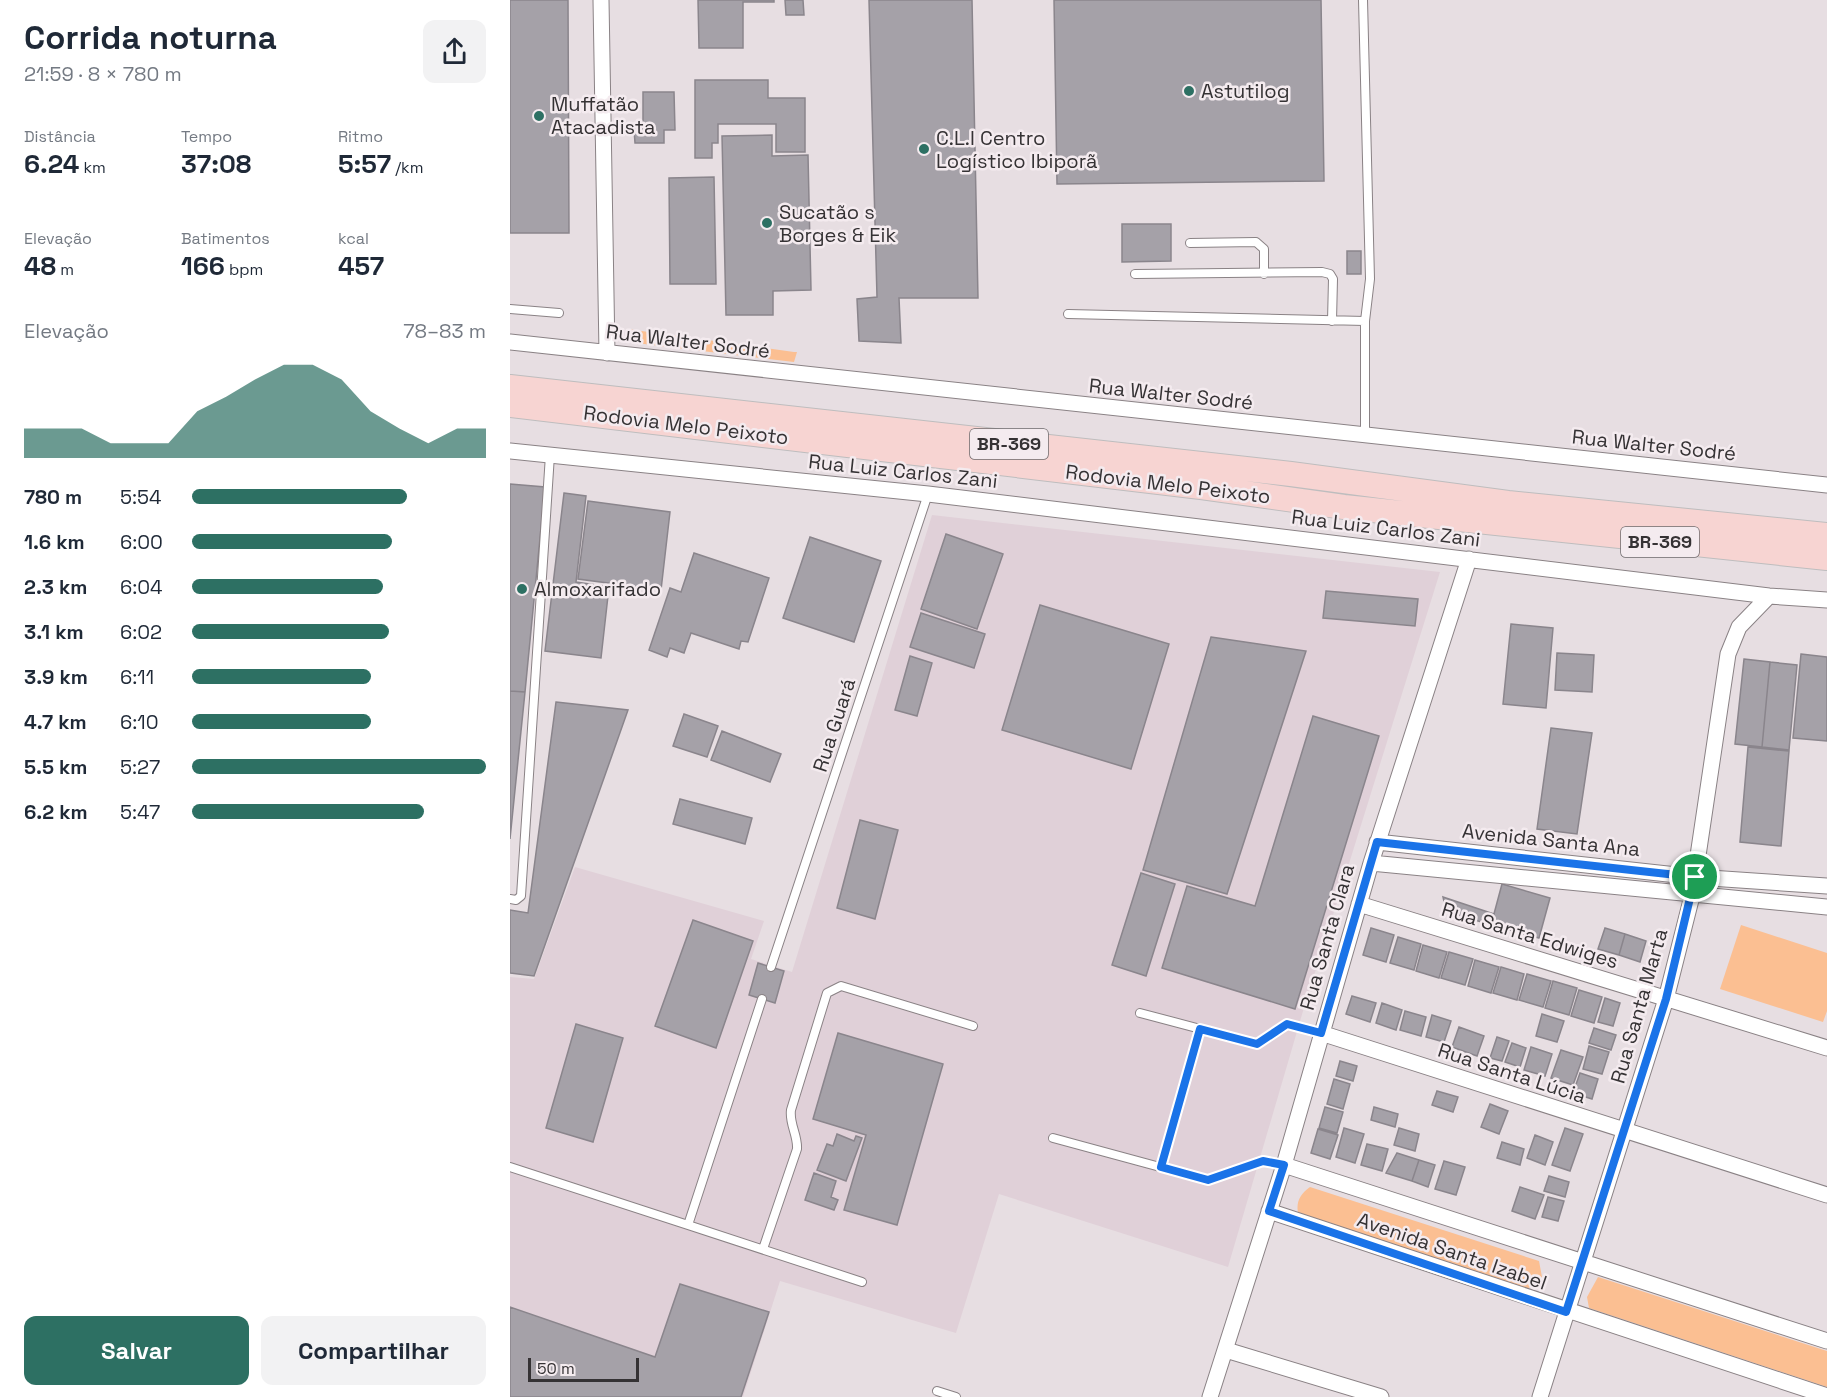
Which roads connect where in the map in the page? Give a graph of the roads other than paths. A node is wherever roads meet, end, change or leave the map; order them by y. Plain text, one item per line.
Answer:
1 (601, 0) edge
2 (1364, 0) edge
3 (1190, 243) dead end
4 (1135, 274) dead end
5 (1264, 274) junction
6 (510, 309) edge
7 (558, 313) dead end
8 (1068, 315) dead end
9 (1332, 321) junction
10 (1365, 321) junction
11 (510, 342) edge
12 (607, 353) junction
13 (510, 387) edge
14 (510, 405) edge
15 (1365, 436) junction
16 (510, 451) edge
17 (550, 456) junction
18 (1827, 485) edge
19 (928, 494) junction
20 (1827, 535) edge
21 (1827, 558) edge
22 (1469, 559) junction
23 (1769, 596) junction
24 (1827, 600) edge
25 (1377, 842) junction
26 (1371, 863) junction
27 (1695, 877) junction
28 (1827, 886) edge
29 (1692, 896) junction
30 (510, 899) edge
31 (1359, 904) junction
32 (1827, 907) edge
33 (771, 967) dead end
34 (762, 999) dead end
35 (1666, 999) junction
36 (1140, 1013) dead end
37 (973, 1026) dead end
38 (1200, 1029) junction
39 (1321, 1033) junction
40 (1827, 1048) edge
41 (1623, 1131) junction
42 (1053, 1138) dead end
43 (1284, 1165) junction
44 (510, 1167) edge
45 (1161, 1167) junction
46 (1827, 1195) edge
47 (1269, 1211) junction
48 (688, 1225) junction
49 (763, 1249) junction
50 (1582, 1263) junction
51 (862, 1282) dead end
52 (1566, 1312) junction
53 (1827, 1341) edge
54 (1226, 1350) junction
55 (936, 1391) dead end
56 (1827, 1396) edge
57 (956, 1397) edge
58 (1210, 1397) edge
59 (1381, 1397) edge
60 (1540, 1397) edge

1 - 12 street
2 - 10 lane
3 - 5 lane
4 - 5 lane
5 - 9 lane
6 - 7 lane
8 - 9 lane
9 - 10 lane
10 - 15 lane
11 - 12 street, Rua Walter Sodré
12 - 15 street, Rua Walter Sodré
13 - 20 main road, Rodovia Melo Peixoto / BR-369
14 - 21 main road, Rodovia Melo Peixoto / BR-369
15 - 18 street, Rua Walter Sodré
16 - 17 street, Rua Luiz Carlos Zani
17 - 19 street, Rua Luiz Carlos Zani
17 - 30 lane
19 - 22 street, Rua Luiz Carlos Zani
19 - 33 lane, Rua Guará
22 - 23 street, Rua Luiz Carlos Zani
22 - 25 street, Rua Santa Clara
23 - 24 street, Rua Luiz Carlos Zani
23 - 27 street, Rua Santa Marta
25 - 26 street, Rua Santa Clara
25 - 27 street, Avenida Santa Ana
26 - 29 street, Avenida Santa Ana
26 - 31 street, Rua Santa Clara
27 - 28 street, Avenida Santa Ana
27 - 29 street, Rua Santa Marta
29 - 32 street, Avenida Santa Ana
29 - 35 street, Rua Santa Marta
31 - 35 street, Rua Santa Edwiges
31 - 39 street, Rua Santa Clara
34 - 48 lane
35 - 40 street, Rua Santa Edwiges
35 - 41 street, Rua Santa Marta
36 - 38 lane
37 - 49 lane
38 - 39 lane
38 - 45 lane
39 - 41 street, Rua Santa Lúcia
39 - 43 street, Rua Santa Clara
41 - 46 street, Rua Santa Lúcia
41 - 50 street, Rua Santa Marta
42 - 45 lane
43 - 45 lane
43 - 47 street, Rua Santa Clara
43 - 50 street, Avenida Santa Izabel
44 - 48 lane
47 - 52 street, Avenida Santa Izabel
47 - 54 street, Rua Santa Clara
48 - 49 lane
49 - 51 lane
50 - 52 street, Rua Santa Marta
50 - 53 street, Avenida Santa Izabel
52 - 56 street, Avenida Santa Izabel
52 - 60 street, Rua Santa Marta
54 - 58 street, Rua Santa Clara
54 - 59 street
55 - 57 lane

